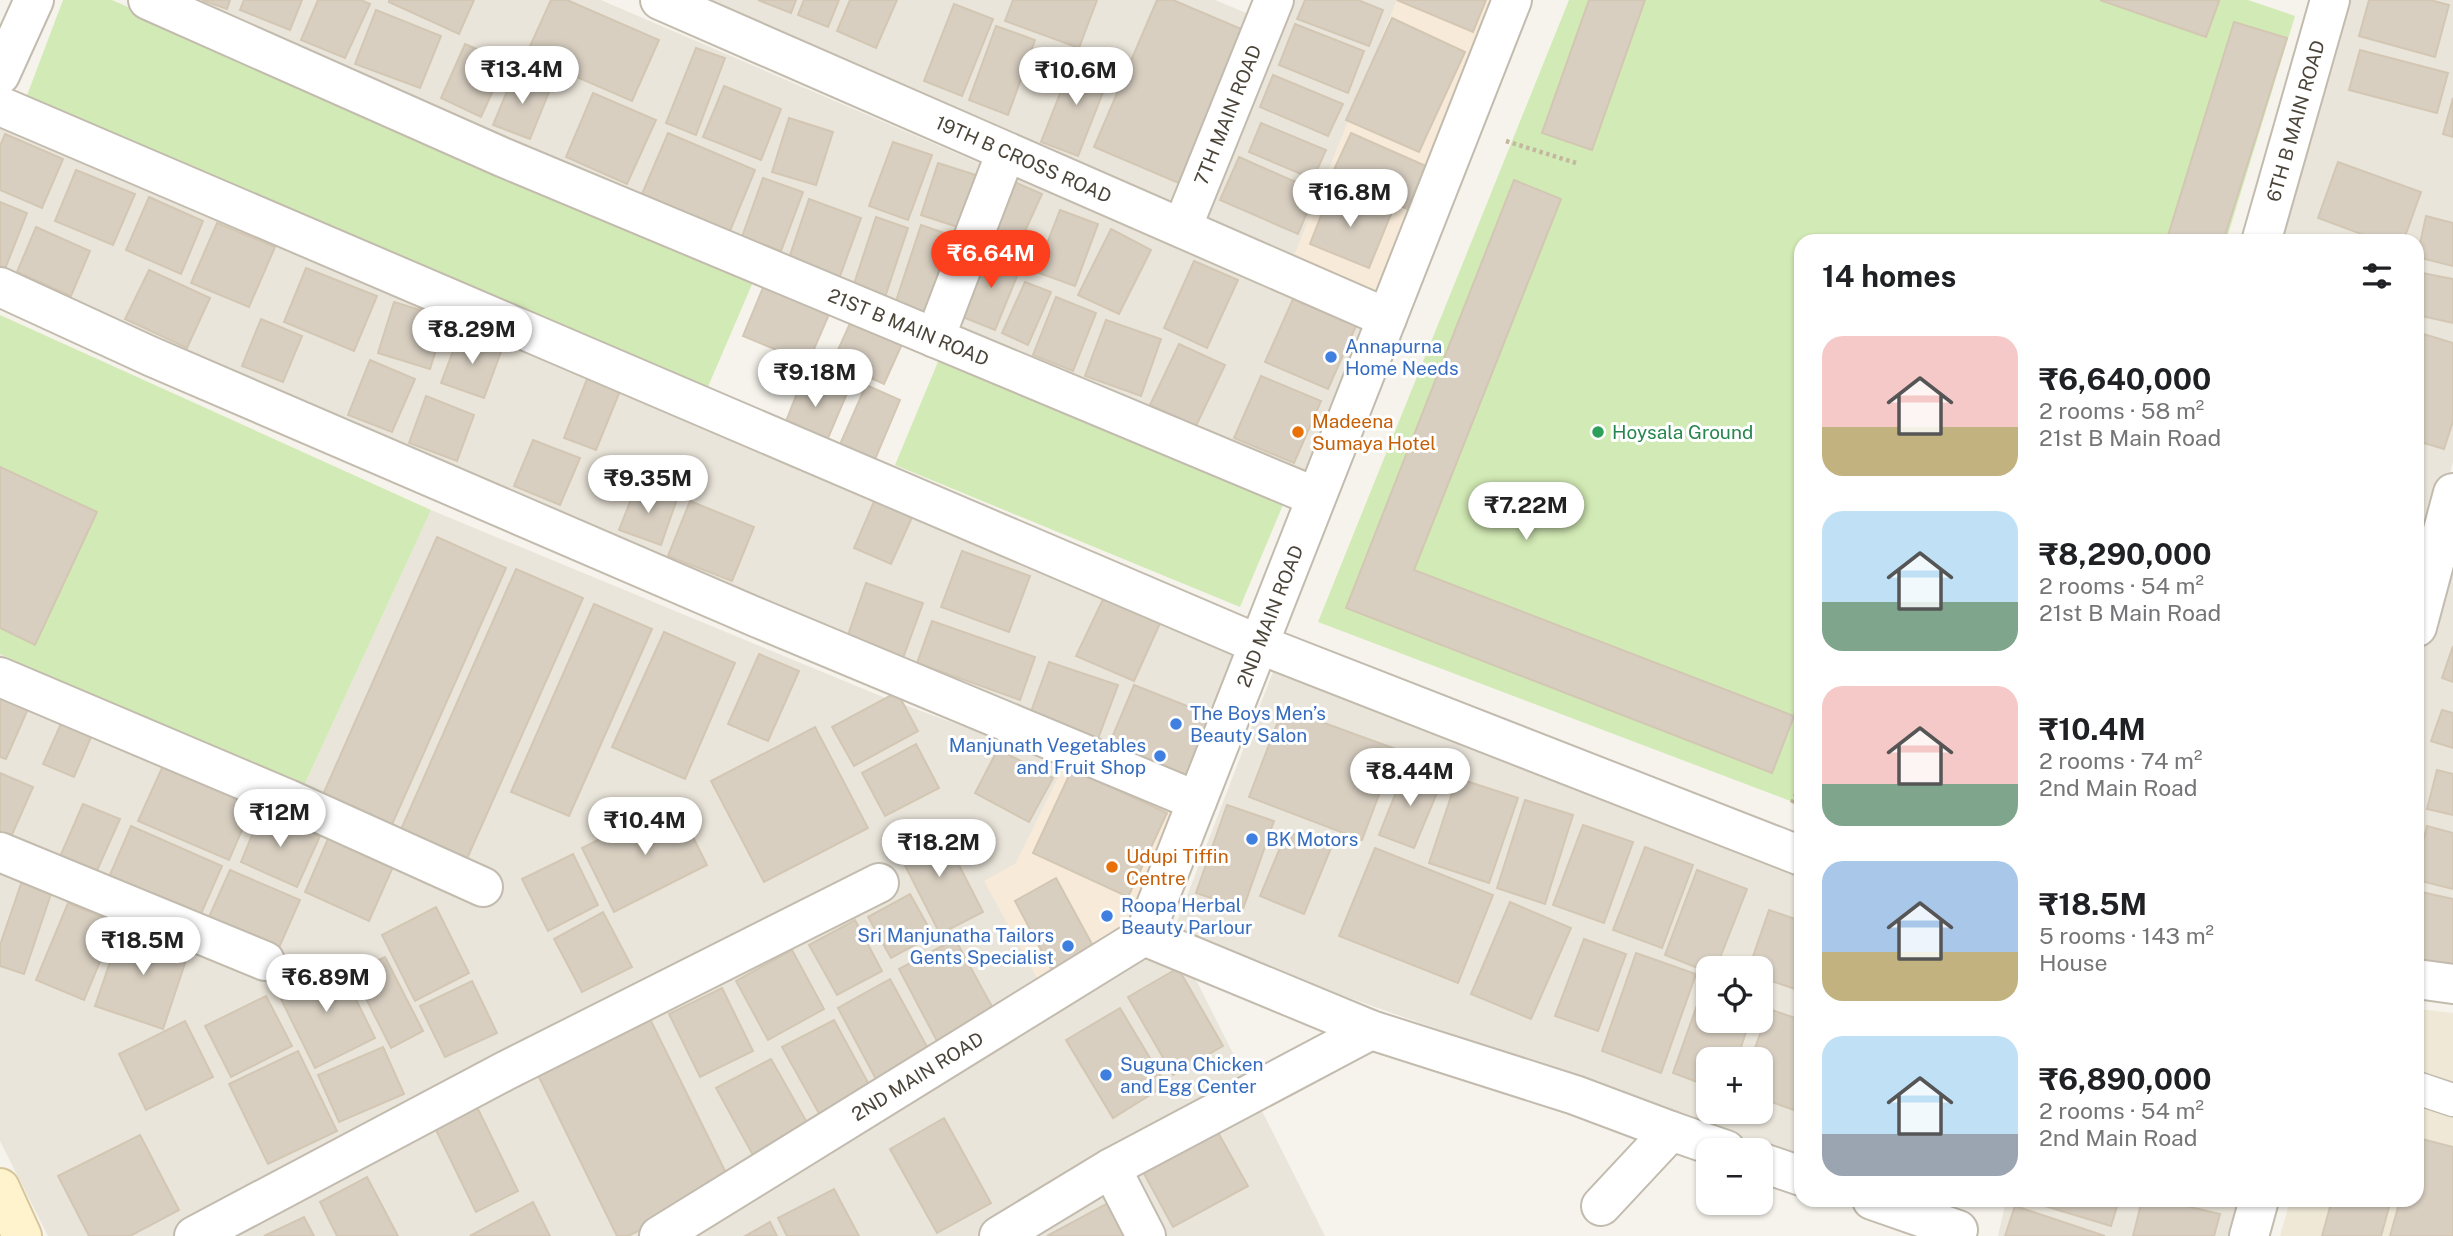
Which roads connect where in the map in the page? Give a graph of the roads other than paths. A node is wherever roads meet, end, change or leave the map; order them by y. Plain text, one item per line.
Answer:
1 (34, 0) edge
2 (148, 0) edge
3 (660, 0) edge
4 (1511, 0) edge
5 (2330, 0) edge
6 (1263, 4) edge
7 (0, 75) edge
8 (0, 106) edge
9 (1006, 152) junction
10 (1182, 228) junction
11 (2263, 234) edge
12 (0, 287) edge
13 (1387, 318) junction
14 (935, 338) junction
15 (2453, 496) edge
16 (1316, 497) junction
17 (2424, 602) edge
18 (1258, 644) junction
19 (0, 677) edge
20 (1197, 802) junction
21 (0, 852) edge
22 (1794, 853) edge
23 (879, 883) dead end
24 (483, 887) dead end
25 (1144, 936) junction
26 (265, 961) dead end
27 (2424, 980) edge
28 (2453, 984) edge
29 (1371, 1030) junction
30 (2424, 1090) edge
31 (2453, 1100) edge
32 (1671, 1131) junction
33 (1696, 1140) edge
34 (1773, 1166) edge
35 (1111, 1168) junction
36 (1794, 1174) edge
37 (0, 1188) edge
38 (1601, 1206) dead end
39 (1900, 1207) edge
40 (2257, 1207) edge
41 (1960, 1222) edge
42 (22, 1236) edge
43 (194, 1236) edge
44 (659, 1236) edge
45 (999, 1236) edge
46 (1146, 1236) edge
47 (2249, 1236) edge

1 - 7 street
2 - 14 street, 21ST B MAIN ROAD
3 - 9 street, 19TH B CROSS ROAD
4 - 13 street, 2ND MAIN ROAD
5 - 11 street, 6TH B MAIN ROAD
6 - 10 street, 7TH MAIN ROAD
8 - 18 street
9 - 10 street, 19TH B CROSS ROAD
9 - 14 street
10 - 13 street, 19TH B CROSS ROAD
12 - 20 street
13 - 16 street, 2ND MAIN ROAD
14 - 16 street, 21ST B MAIN ROAD
15 - 17 street
16 - 18 street, 2ND MAIN ROAD
18 - 20 street, 2ND MAIN ROAD
18 - 22 street
19 - 24 street
20 - 25 street, 2ND MAIN ROAD
21 - 26 street
23 - 43 street
25 - 29 street
25 - 44 street, 2ND MAIN ROAD
27 - 28 street
29 - 32 street
29 - 35 street
30 - 31 lane
32 - 33 street
32 - 38 street
34 - 36 street
35 - 45 street
35 - 46 street
37 - 42 street
39 - 41 street
40 - 47 street

